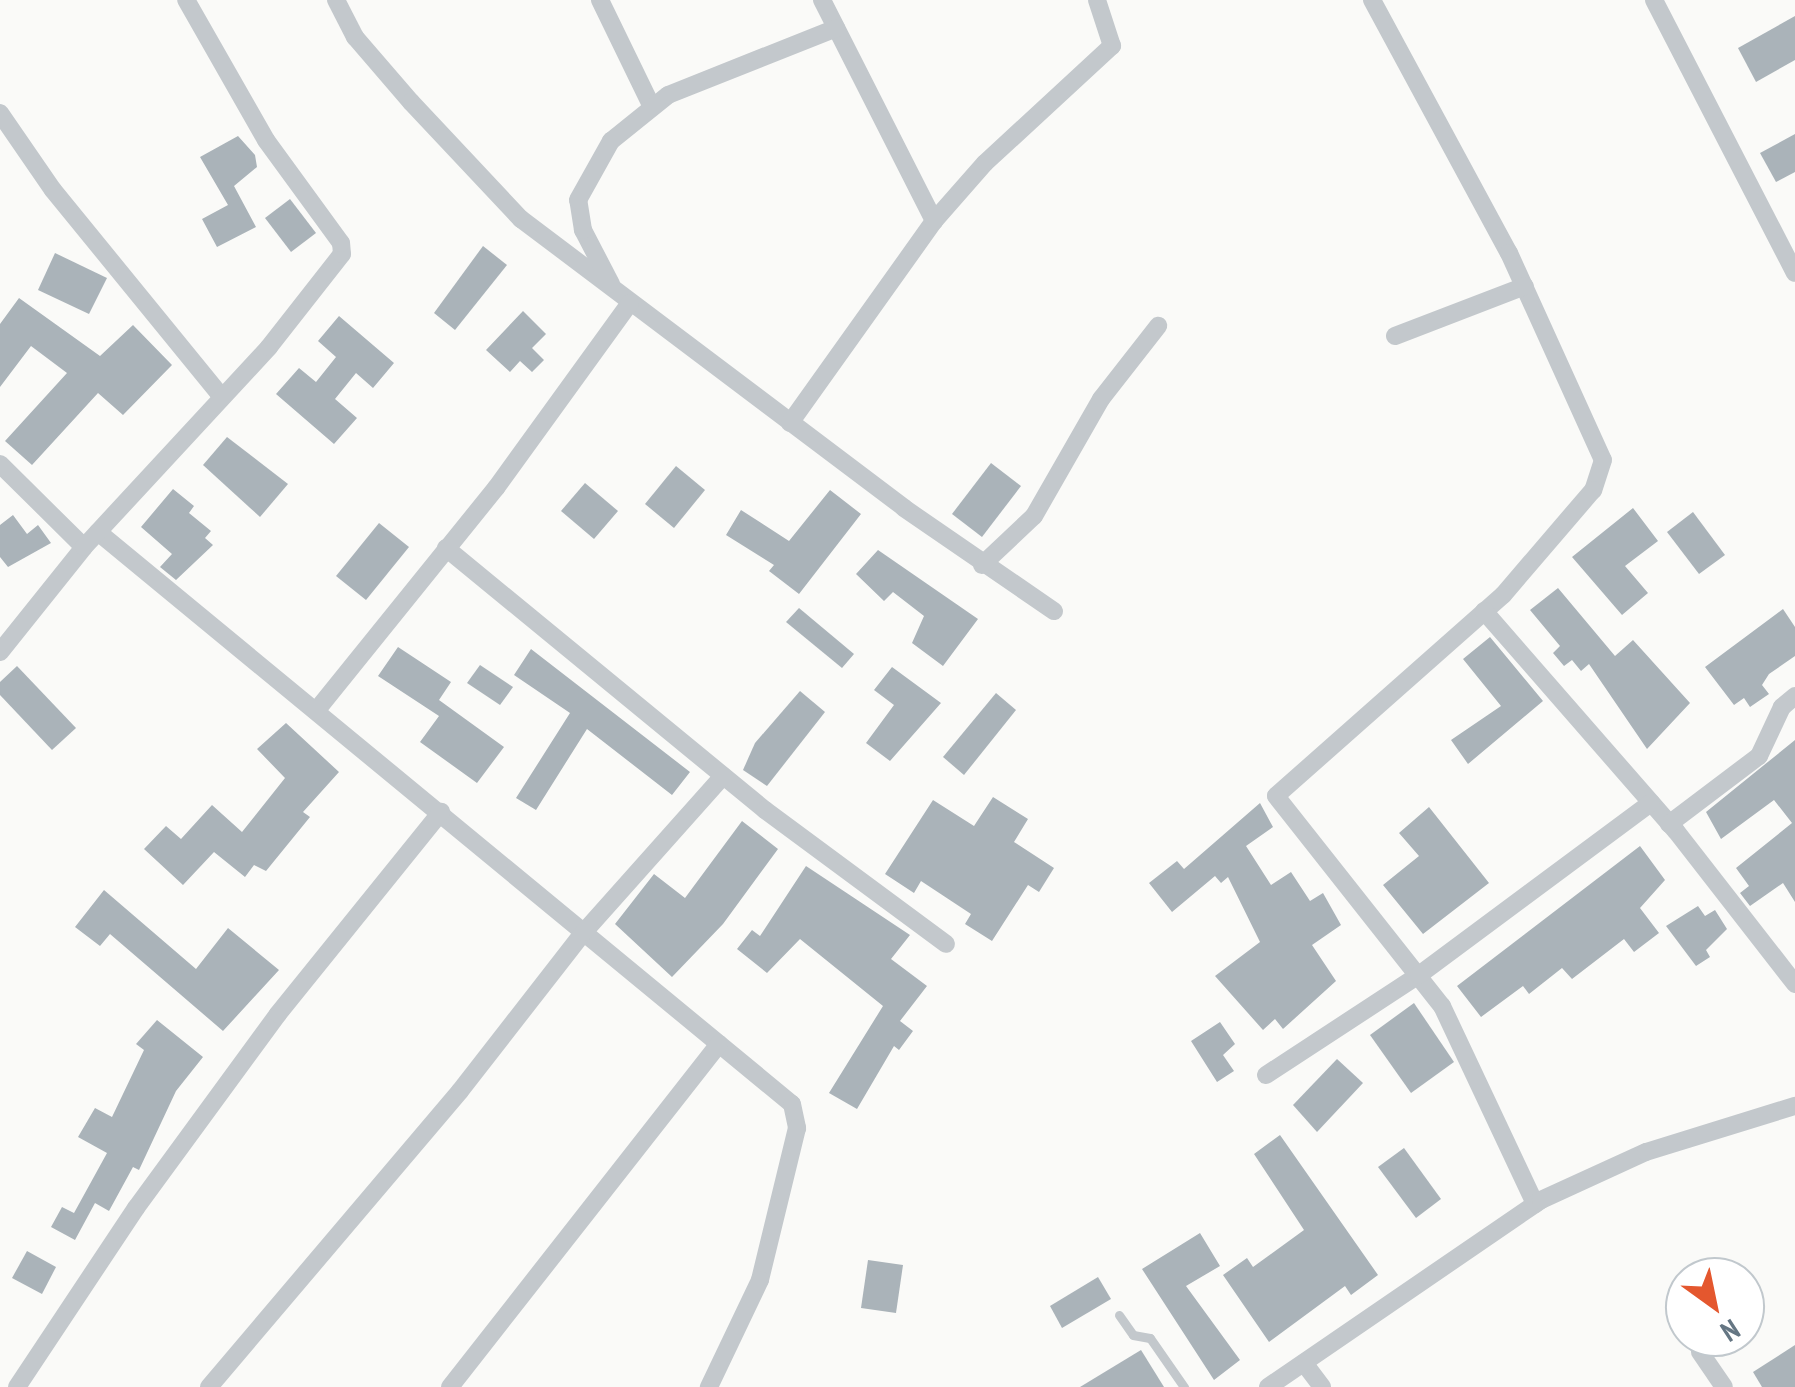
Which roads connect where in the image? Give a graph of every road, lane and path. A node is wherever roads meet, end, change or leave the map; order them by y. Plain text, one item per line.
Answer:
1 (186, 0) edge
2 (336, 0) edge
3 (600, 0) edge
4 (822, 0) edge
5 (1097, 0) edge
6 (1372, 0) edge
7 (1654, 0) edge
8 (836, 28) junction
9 (652, 107) junction
10 (0, 113) edge
11 (934, 221) junction
12 (1795, 273) edge
13 (1525, 286) junction
14 (614, 289) junction
15 (630, 304) junction
16 (1158, 326) dead end
17 (1395, 336) dead end
18 (221, 396) junction
19 (790, 422) junction
20 (0, 464) edge
21 (98, 532) junction
22 (84, 547) junction
23 (446, 548) junction
24 (982, 565) junction
25 (1484, 610) junction
26 (1054, 611) dead end
27 (0, 652) edge
28 (1795, 696) edge
29 (316, 711) junction
30 (723, 776) junction
31 (1651, 803) junction
32 (442, 812) junction
33 (1670, 824) junction
34 (584, 932) junction
35 (946, 944) dead end
36 (1788, 960) edge
37 (1420, 975) junction
38 (1795, 984) edge
39 (719, 1044) junction
40 (1266, 1076) dead end
41 (1795, 1106) edge
42 (1535, 1204) junction
43 (1119, 1315) dead end
44 (1703, 1357) edge
45 (1304, 1363) junction
46 (17, 1387) edge
47 (208, 1387) edge
48 (450, 1387) edge
49 (709, 1387) edge
50 (1184, 1387) edge
51 (1268, 1387) edge
52 (1322, 1387) edge
53 (1724, 1387) edge

1 - 18 street
2 - 14 street
3 - 9 street
4 - 8 street
5 - 11 street
6 - 13 street
7 - 12 street
8 - 9 street
8 - 11 street
9 - 14 street
10 - 18 street
11 - 19 street
13 - 17 street
13 - 25 street
14 - 15 street
15 - 19 street
15 - 23 street
16 - 24 street
18 - 21 street
19 - 24 street
20 - 22 street
21 - 22 street
21 - 29 street
22 - 27 street
23 - 29 street
23 - 30 street
24 - 26 street
25 - 31 street
25 - 37 street
28 - 33 street
29 - 32 street
30 - 34 street
30 - 35 street
31 - 33 street
31 - 37 street
32 - 34 street
32 - 46 street
33 - 36 street
34 - 39 street
34 - 47 street
36 - 38 street
37 - 40 street
37 - 42 street
39 - 48 street
39 - 49 street
41 - 42 street
42 - 45 street
43 - 50 lane
44 - 53 street
45 - 51 street
45 - 52 street

